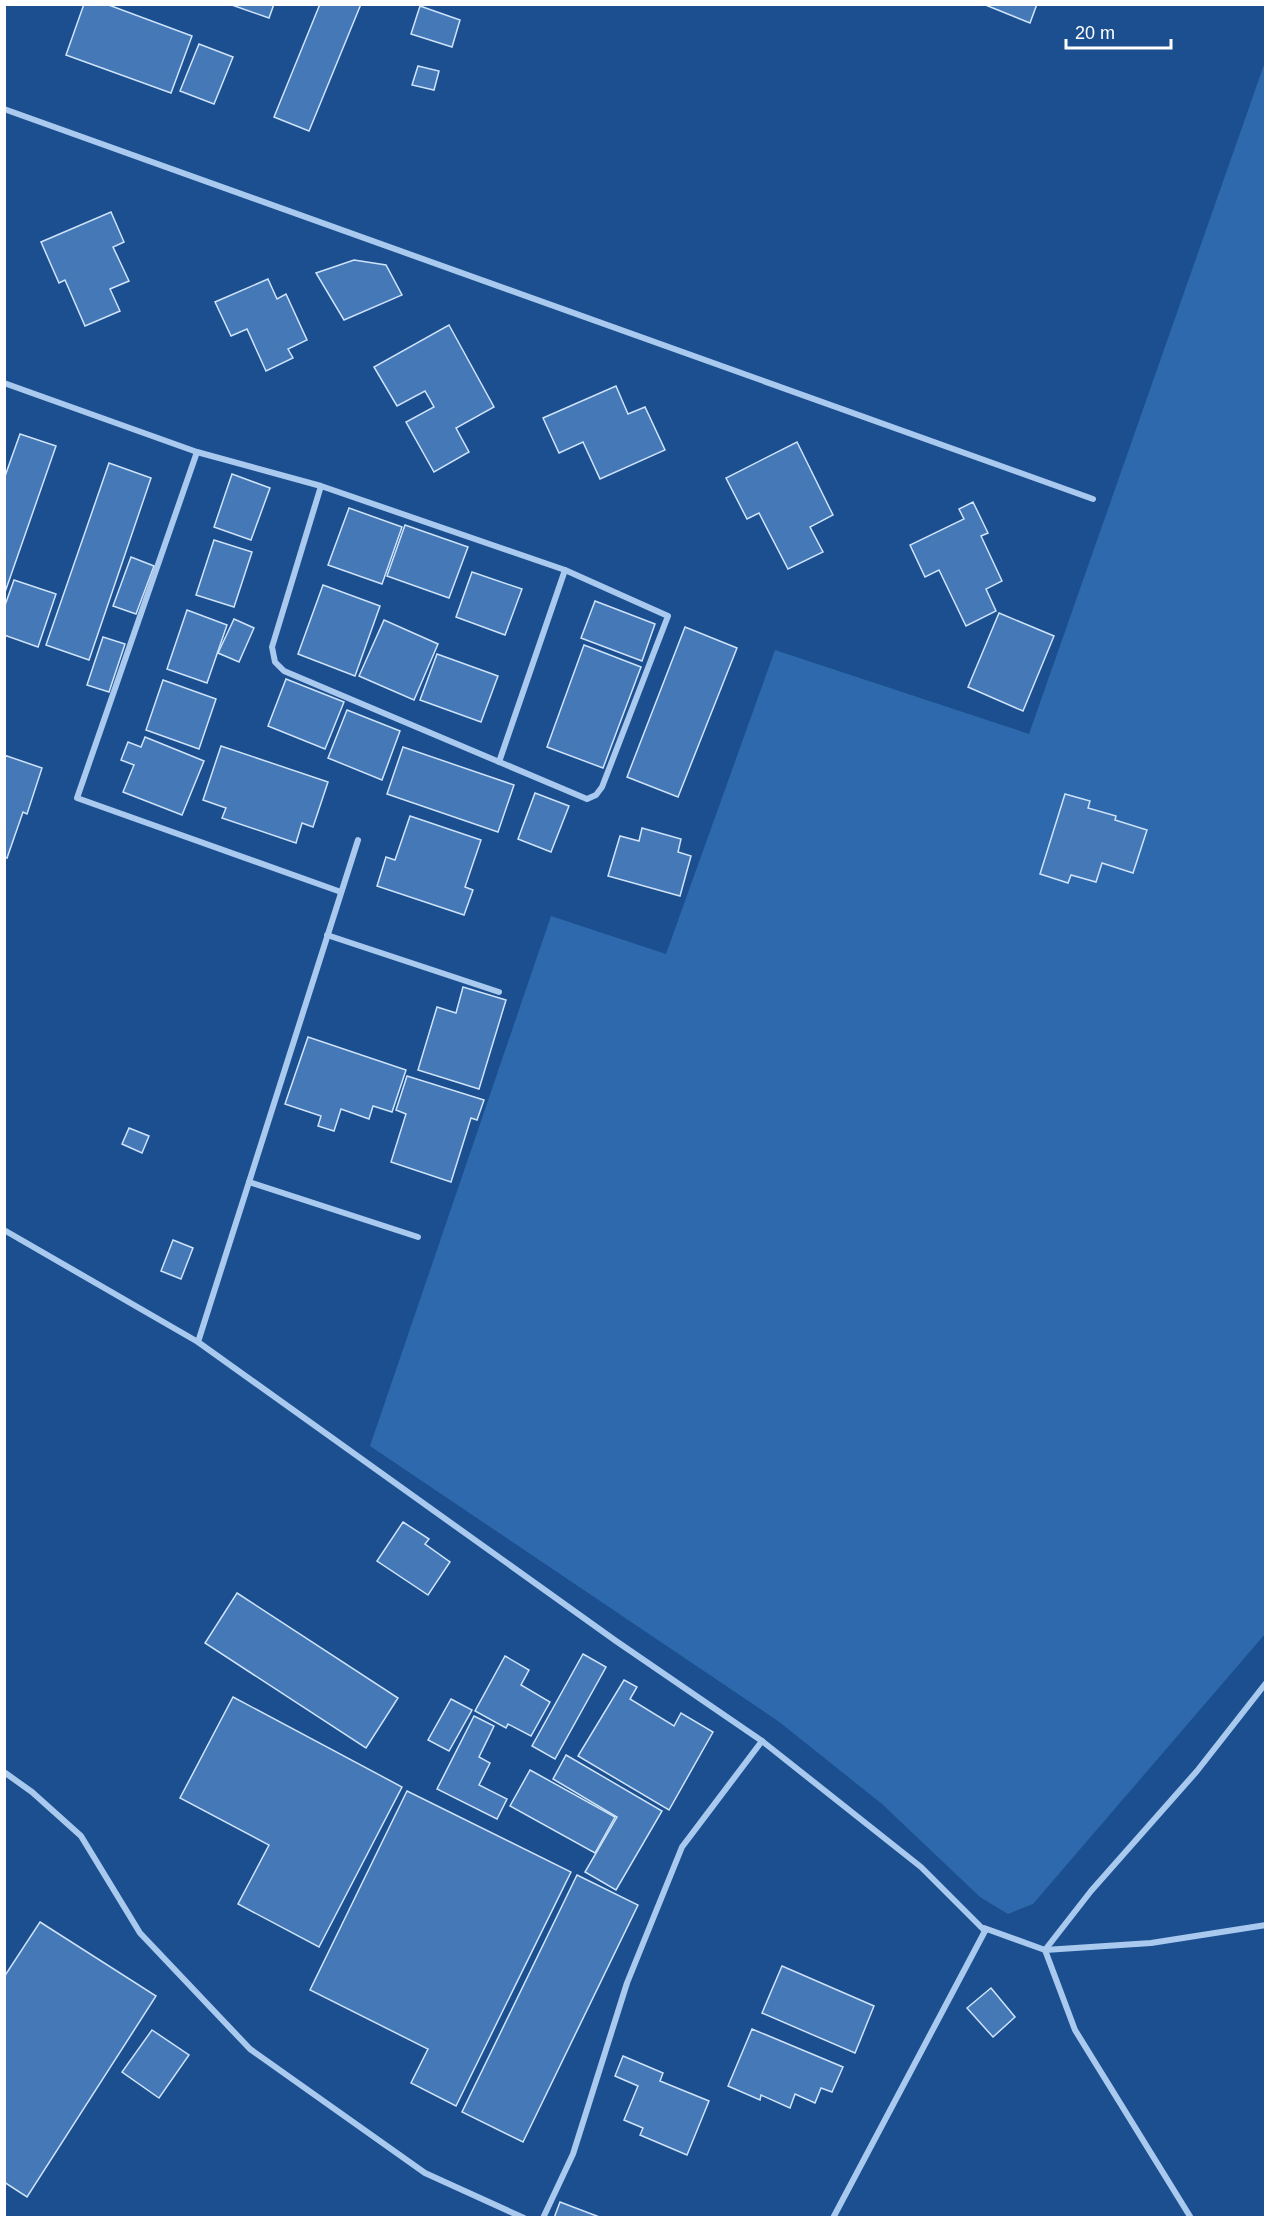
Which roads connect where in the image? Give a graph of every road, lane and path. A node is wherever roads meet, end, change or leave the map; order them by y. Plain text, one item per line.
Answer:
1 (4, 109) edge
2 (4, 382) edge
3 (197, 452) junction
4 (321, 486) junction
5 (1093, 499) dead end
6 (564, 570) junction
7 (499, 762) junction
8 (358, 840) dead end
9 (341, 892) junction
10 (327, 935) junction
11 (499, 992) dead end
12 (249, 1182) junction
13 (4, 1230) edge
14 (418, 1237) dead end
15 (198, 1342) junction
16 (1266, 1683) edge
17 (762, 1742) junction
18 (4, 1772) edge
19 (1266, 1925) edge
20 (985, 1931) junction
21 (1045, 1950) junction
22 (524, 2217) edge
23 (543, 2217) edge
24 (833, 2217) edge
25 (1191, 2217) edge

1 - 5 street
2 - 3 street
3 - 4 street
3 - 9 street
4 - 6 street
4 - 7 street
6 - 7 street
6 - 7 street
8 - 9 street
9 - 10 street
10 - 11 street
10 - 12 street
12 - 14 street
12 - 15 street
13 - 15 street
15 - 17 street
16 - 21 street
17 - 20 street
17 - 23 street
18 - 22 street
19 - 21 street
20 - 21 street
20 - 24 street
21 - 25 street

